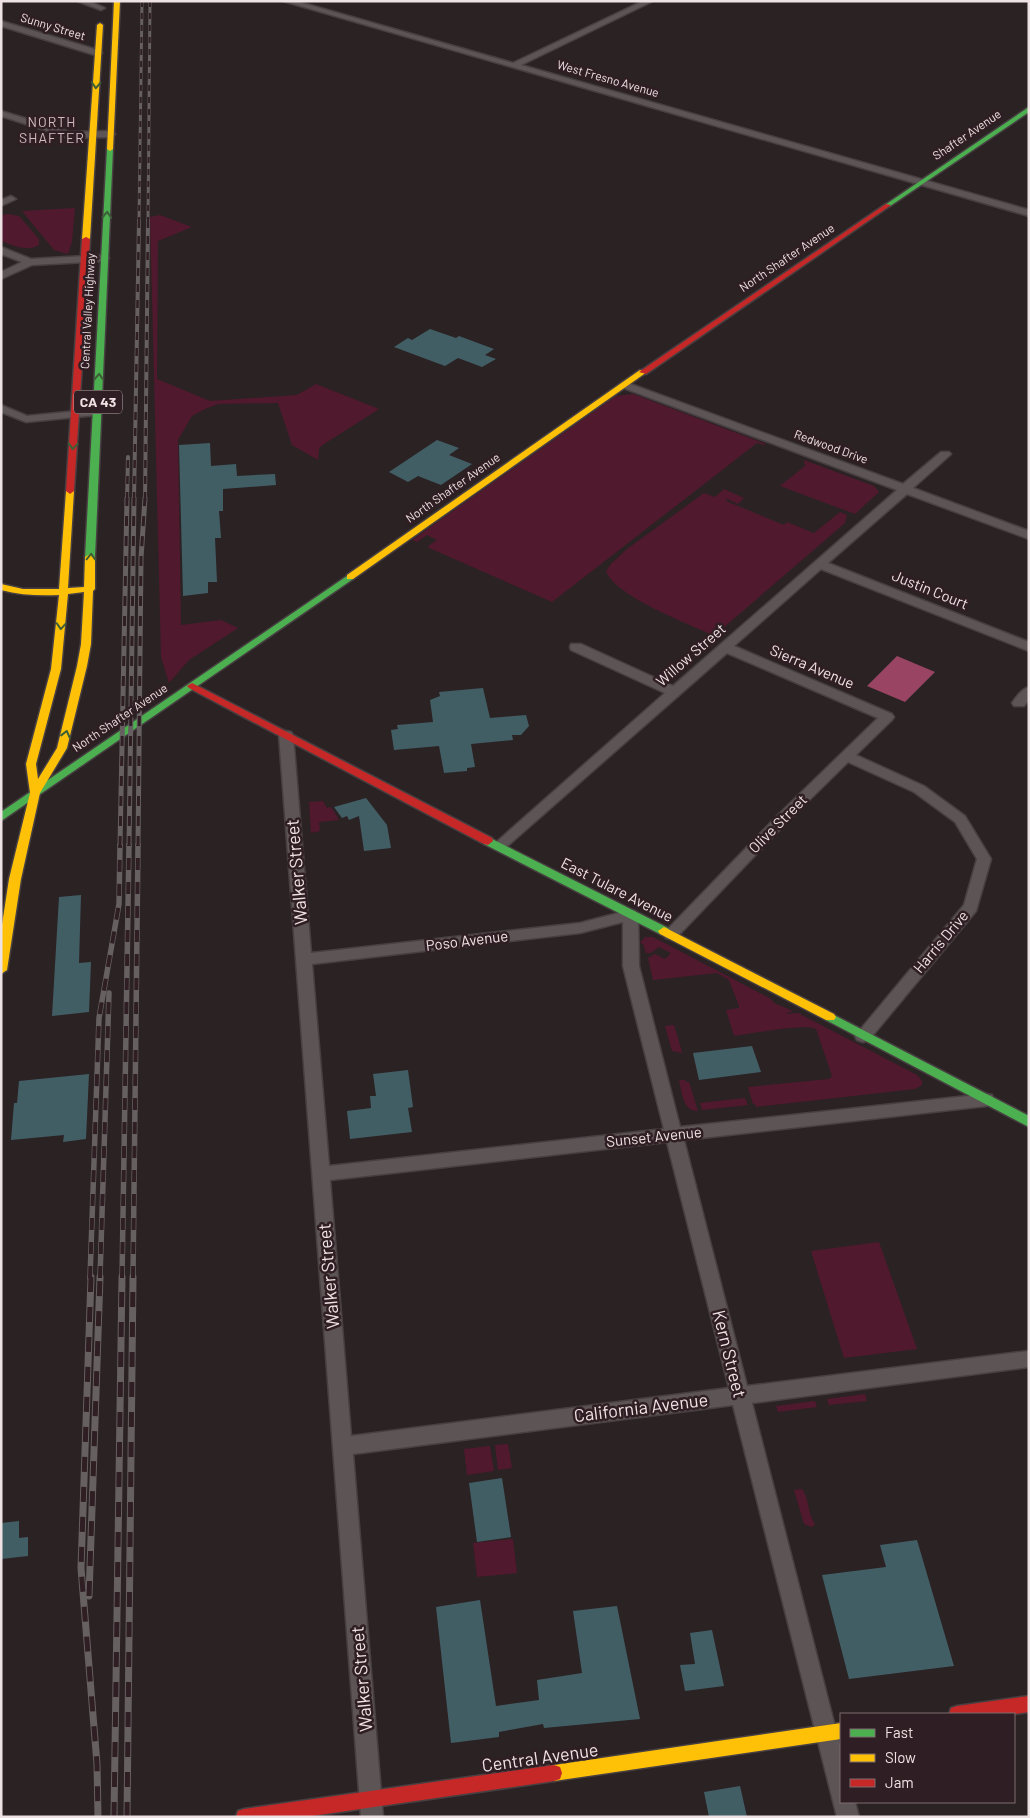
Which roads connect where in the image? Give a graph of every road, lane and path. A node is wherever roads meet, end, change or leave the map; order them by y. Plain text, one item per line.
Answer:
1 (81, 1) edge
2 (117, 1) edge
3 (287, 1) edge
4 (649, 1) edge
5 (101, 4) edge
6 (1, 23) edge
7 (98, 53) junction
8 (515, 66) junction
9 (1029, 109) edge
10 (1, 112) edge
11 (111, 134) junction
12 (93, 136) junction
13 (921, 182) junction
14 (6, 197) edge
15 (1, 203) edge
16 (1029, 213) edge
17 (1, 250) edge
18 (104, 258) junction
19 (85, 259) junction
20 (30, 262) junction
21 (1, 276) edge
22 (625, 385) junction
23 (1, 408) edge
24 (97, 412) junction
25 (75, 414) junction
26 (944, 454) dead end
27 (904, 489) junction
28 (1029, 535) edge
29 (820, 564) junction
30 (1, 587) edge
31 (90, 590) junction
32 (63, 591) junction
33 (576, 647) dead end
34 (725, 647) junction
35 (1029, 647) edge
36 (219, 667) junction
37 (192, 686) junction
38 (674, 692) junction
39 (1029, 692) edge
40 (222, 701) junction
41 (1019, 703) dead end
42 (887, 717) joint
43 (286, 735) junction
44 (848, 757) junction
45 (35, 793) junction
46 (1, 817) edge
47 (499, 846) junction
48 (630, 914) junction
49 (671, 934) junction
50 (304, 959) junction
51 (1, 970) edge
52 (863, 1036) junction
53 (986, 1100) junction
54 (1029, 1122) edge
55 (673, 1135) junction
56 (321, 1174) junction
57 (1029, 1359) edge
58 (740, 1396) junction
59 (343, 1446) junction
60 (1029, 1704) edge
61 (964, 1713) edge
62 (834, 1732) edge
63 (840, 1783) edge
64 (844, 1803) edge
65 (372, 1809) edge
66 (244, 1817) edge
67 (848, 1817) edge

1 - 5 street
2 - 11 main road, Central Valley Highway / CA 43
3 - 8 street, West Fresno Avenue
4 - 8 street
5 - 7 main road, Central Valley Highway / CA 43
6 - 7 street, Sunny Street
7 -> 12 main road, Central Valley Highway / CA 43
8 - 13 street, West Fresno Avenue
9 - 13 main road, Shafter Avenue
10 - 12 street
11 - 12 street
18 -> 11 main road, Central Valley Highway / CA 43
12 - 19 main road, Central Valley Highway / CA 43
13 - 16 street, West Fresno Avenue
13 - 22 main road, North Shafter Avenue
14 - 15 street
17 - 20 street
18 - 19 street
24 -> 18 main road, Central Valley Highway / CA 43
19 - 20 street
19 - 25 main road, Central Valley Highway / CA 43
20 - 21 street
22 - 27 street, Redwood Drive
22 - 36 main road, North Shafter Avenue
23 - 25 street
24 - 25 street
31 -> 24 main road, Central Valley Highway / CA 43
25 -> 32 main road, Central Valley Highway / CA 43
26 - 27 street, Willow Street
27 - 28 street, Redwood Drive
27 - 29 street, Willow Street
29 - 34 street, Willow Street
29 - 35 street, Justin Court
30 - 32 main road
31 - 32 main road
45 -> 31 main road, Central Valley Highway / CA 43
32 -> 45 main road, Central Valley Highway / CA 43
33 - 38 street
34 - 38 street, Willow Street
34 - 42 street, Sierra Avenue
36 - 37 main road, North Shafter Avenue
36 - 40 main road
37 - 40 main road, East Tulare Avenue
37 - 45 main road, North Shafter Avenue
38 - 47 street, Willow Street
39 - 41 street
40 - 43 main road, East Tulare Avenue
42 - 44 street, Olive Street
43 - 47 main road, East Tulare Avenue
43 - 50 street, Walker Street
44 - 49 street, Olive Street
44 - 52 street, Harris Drive
45 - 46 main road, North Shafter Avenue
45 - 51 main road, Central Valley Highway / CA 43
47 - 48 main road, East Tulare Avenue
48 - 49 main road, East Tulare Avenue
48 - 50 street, Poso Avenue
48 - 55 street, Kern Street
49 - 52 main road, East Tulare Avenue
50 - 56 street, Walker Street
52 - 53 main road, East Tulare Avenue
53 - 54 main road, East Tulare Avenue
53 - 55 street, Sunset Avenue
55 - 56 street, Sunset Avenue
55 - 58 street, Kern Street
56 - 59 street, Walker Street
57 - 58 street, California Avenue
58 - 59 street, California Avenue
58 - 62 street, Kern Street
59 - 65 street, Walker Street
60 - 61 main road
62 - 63 street, Kern Street
62 - 65 main road, Central Avenue
64 - 67 street
65 - 66 main road, Central Avenue

